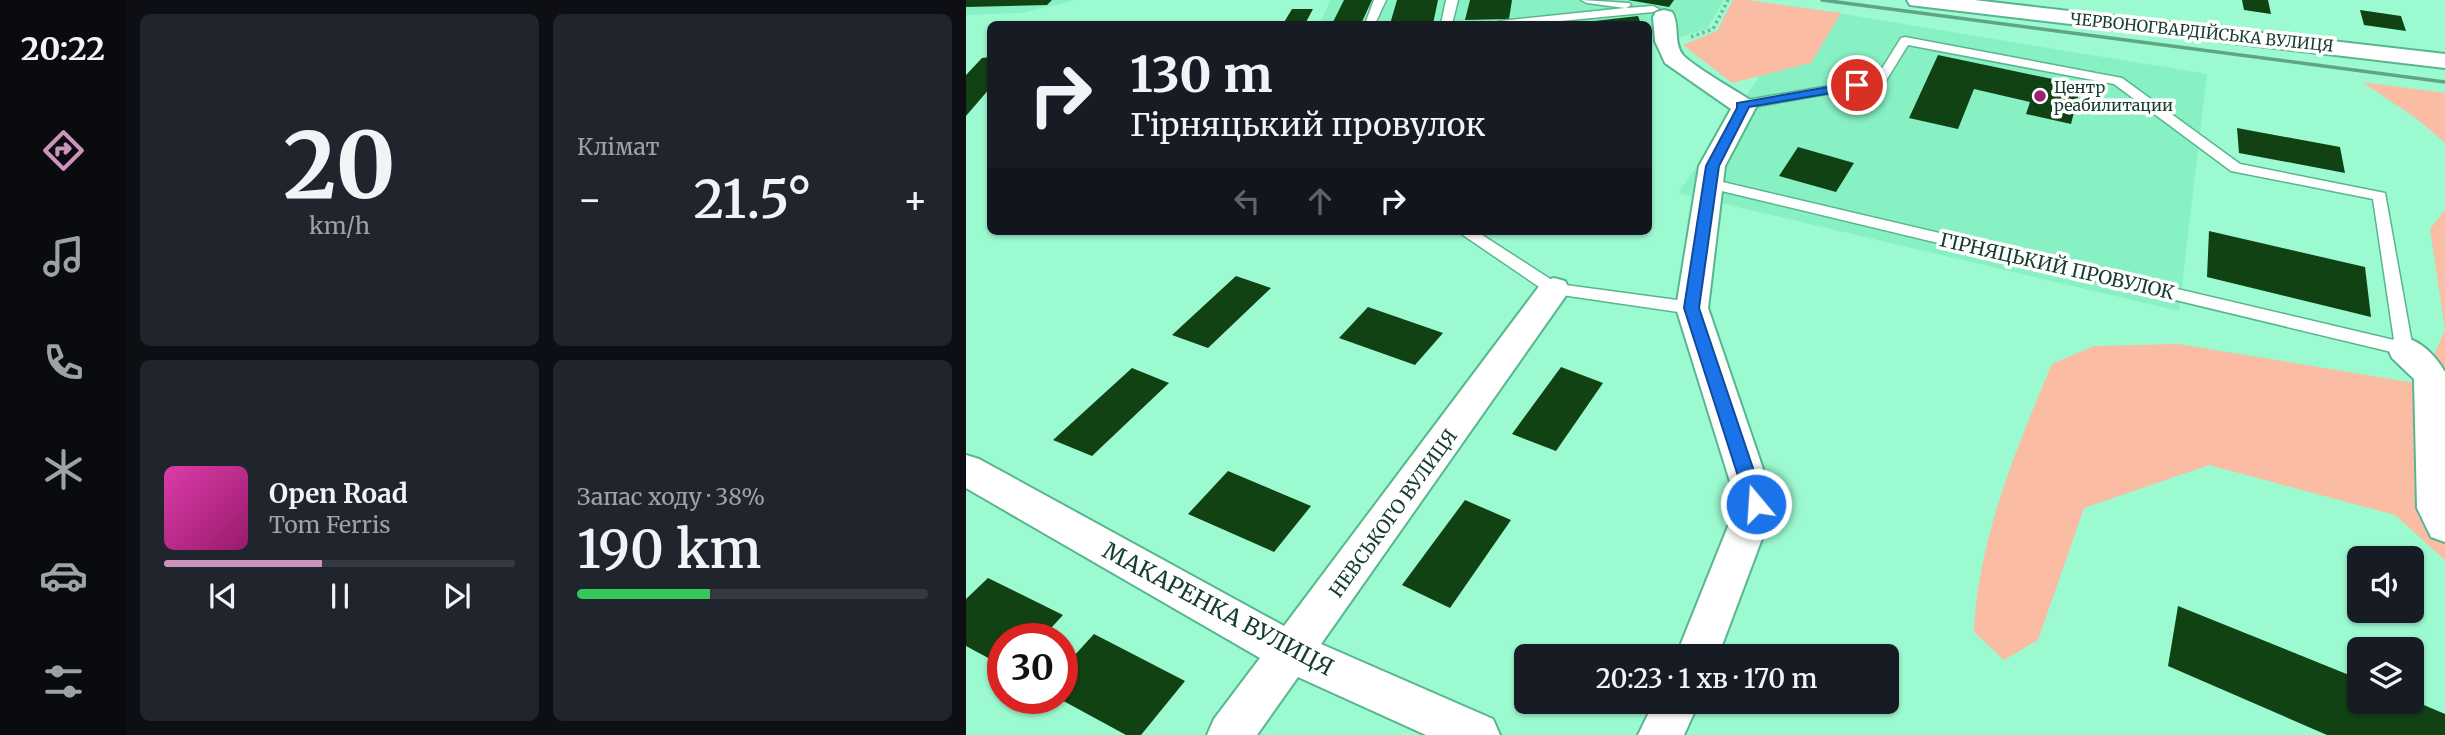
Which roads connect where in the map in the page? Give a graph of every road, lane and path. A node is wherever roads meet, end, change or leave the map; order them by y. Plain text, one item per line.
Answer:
1 (1380, 0) edge
2 (1452, 0) edge
3 (1587, 0) edge
4 (1728, 0) edge
5 (1918, 0) edge
6 (1371, 21) edge
7 (1448, 21) edge
8 (1652, 21) edge
9 (1652, 21) edge
10 (1652, 24) edge
11 (1661, 24) junction
12 (2445, 61) edge
13 (1741, 105) junction
14 (1710, 184) junction
15 (1471, 235) edge
16 (1554, 289) junction
17 (1692, 308) junction
18 (2403, 349) junction
19 (966, 470) edge
20 (2445, 525) edge
21 (1702, 644) edge
22 (1292, 653) junction
23 (1671, 714) edge
24 (1230, 735) edge
25 (1477, 735) edge
26 (1661, 735) edge

1 - 6 lane
2 - 7 lane
3 - 8 lane
4 - 11 path
5 - 12 street, ЧЕРВОНОГВАРДІЙСЬКА ВУЛИЦЯ
9 - 11 lane
10 - 11 lane
11 - 13 street
13 - 14 street
13 - 18 lane
14 - 17 street
14 - 18 lane, ГІРНЯЦЬКИЙ ПРОВУЛОК
15 - 16 lane
16 - 17 lane
16 - 22 street, НЕВСЬКОГО ВУЛИЦЯ
17 - 21 street
18 - 20 street, ГІРНЯЦЬКИЙ ПРОВУЛОК
19 - 22 street, МАКАРЕНКА ВУЛИЦЯ
22 - 24 street, НЕВСЬКОГО ВУЛИЦЯ
22 - 25 street, МАКАРЕНКА ВУЛИЦЯ
23 - 26 street

